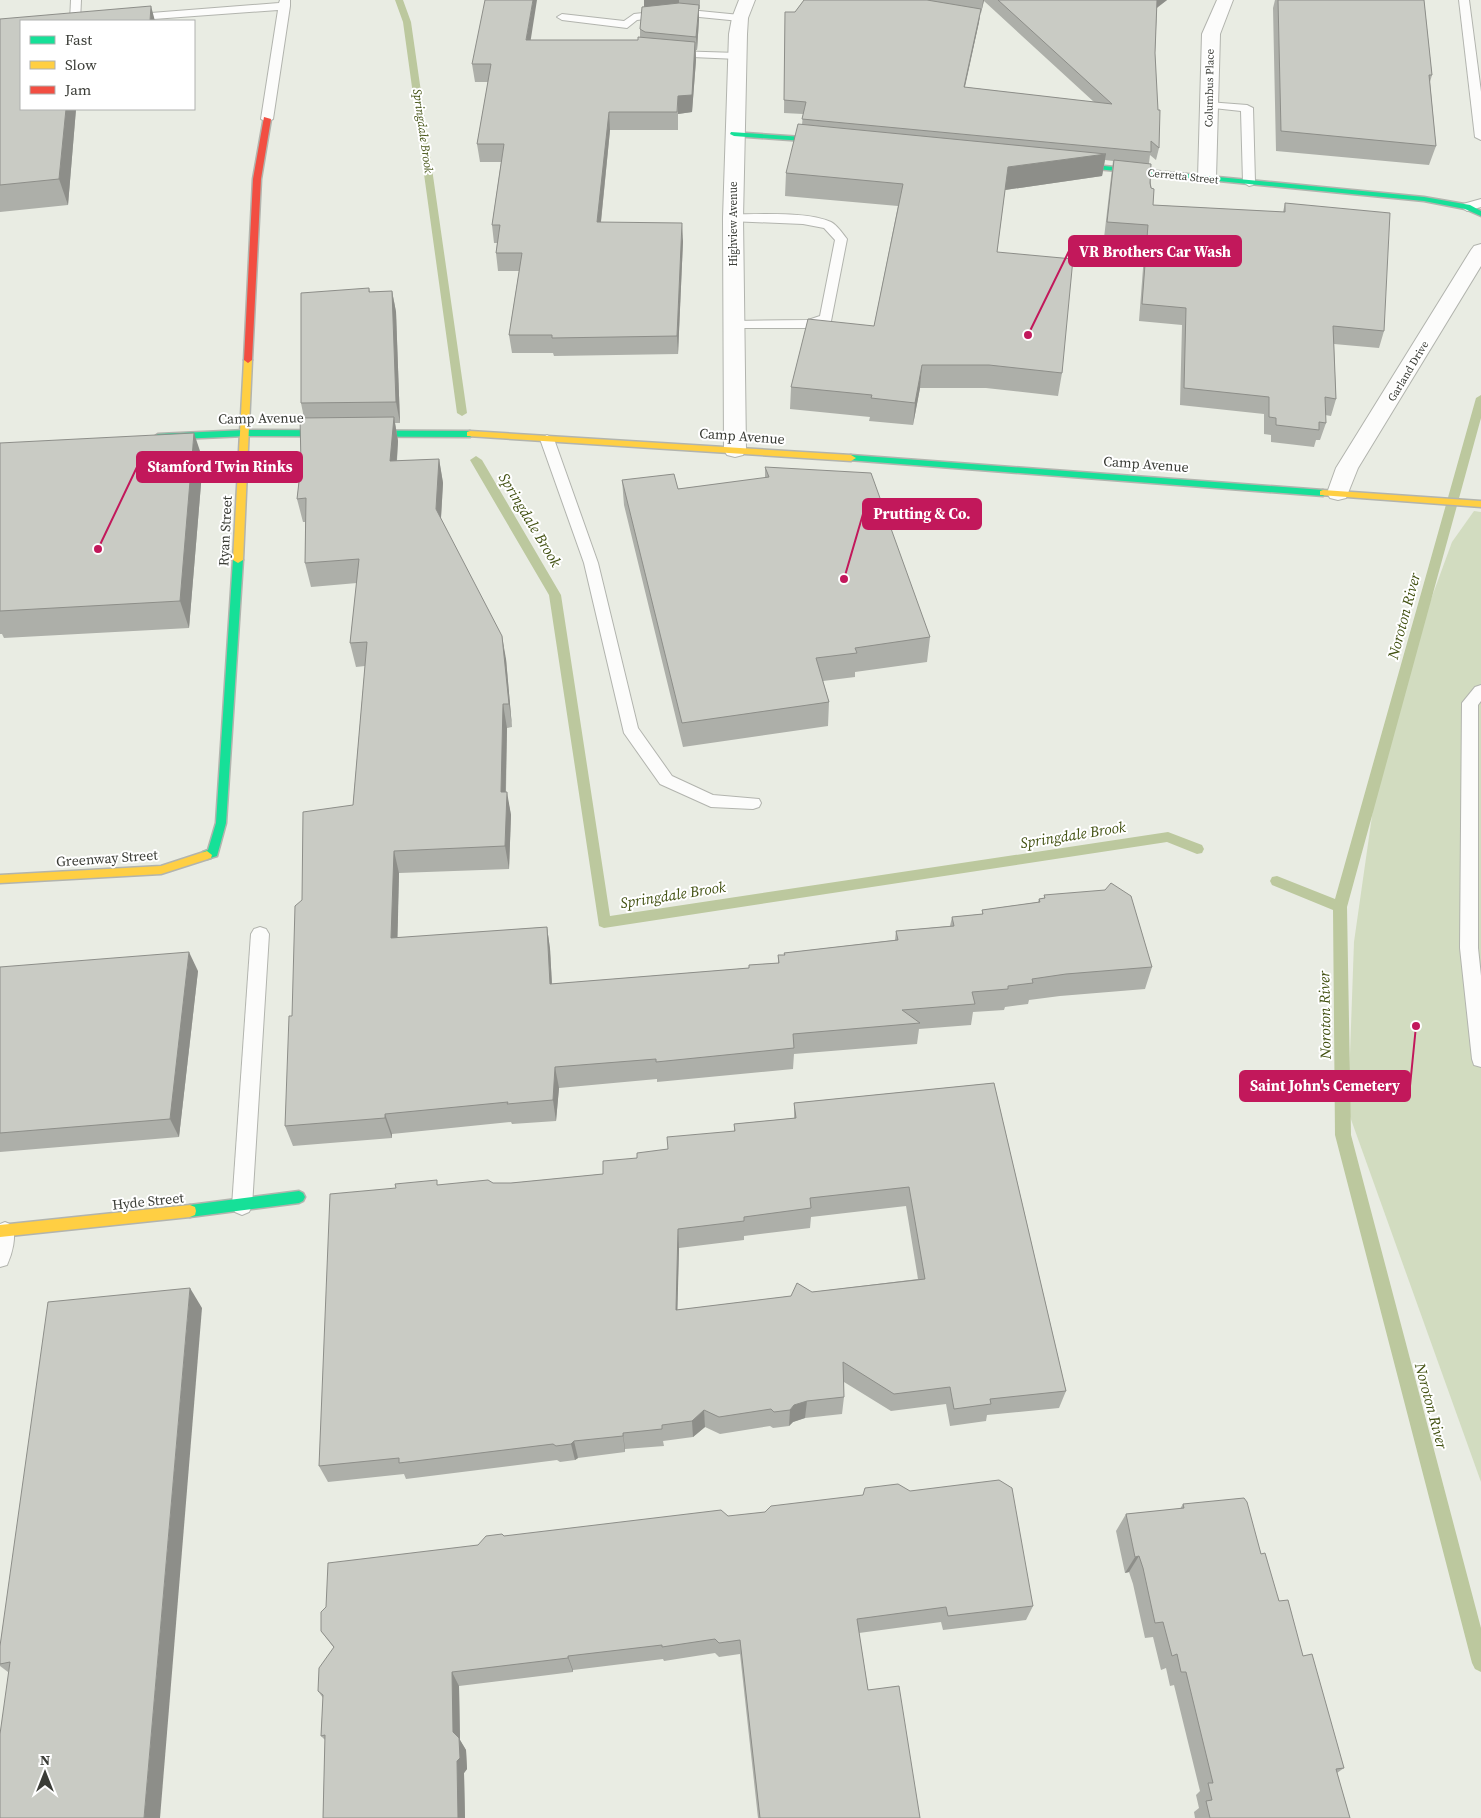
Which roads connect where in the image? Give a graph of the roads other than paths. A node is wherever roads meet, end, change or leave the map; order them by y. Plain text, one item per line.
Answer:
1 (76, 0) edge
2 (675, 0) edge
3 (1224, 0) edge
4 (1464, 0) edge
5 (285, 3) edge
6 (743, 9) edge
7 (562, 16) dead end
8 (75, 20) edge
9 (99, 20) edge
10 (658, 53) edge
11 (738, 56) junction
12 (1208, 105) junction
13 (267, 120) joint
14 (734, 134) junction
15 (1481, 136) edge
16 (848, 143) edge
17 (1057, 163) edge
18 (1207, 178) junction
19 (1249, 182) junction
20 (1481, 203) edge
21 (1467, 207) junction
22 (1481, 214) edge
23 (733, 218) junction
24 (1481, 250) edge
25 (734, 325) junction
26 (246, 433) junction
27 (147, 437) edge
28 (547, 439) junction
29 (735, 450) junction
30 (1338, 493) junction
31 (1481, 504) edge
32 (1481, 691) edge
33 (753, 803) dead end
34 (213, 853) joint
35 (0, 879) edge
36 (260, 934) dead end
37 (1481, 1059) edge
38 (299, 1197) dead end
39 (242, 1206) junction
40 (2, 1231) edge
41 (0, 1258) edge

1 - 8 lane
2 - 6 lane
3 - 12 street, Columbus Place
4 - 15 lane
5 - 9 lane
5 - 13 lane
6 - 7 lane
6 - 11 street, Highview Avenue
10 - 11 lane
11 - 14 street, Highview Avenue
12 - 18 street, Columbus Place
12 - 19 lane
13 - 26 street, Ryan Street
14 - 16 street
14 - 23 street, Highview Avenue
17 - 18 street, Cerretta Street
18 - 19 street, Cerretta Street
19 - 21 street, Cerretta Street
20 - 21 lane
21 - 22 street, Cerretta Street
23 - 25 street, Highview Avenue
23 - 25 lane
24 - 30 street, Garland Drive
25 - 29 street, Highview Avenue
26 - 27 street, Camp Avenue
26 - 28 street, Camp Avenue
26 - 34 street, Ryan Street
28 - 29 street, Camp Avenue
28 - 33 lane
29 - 30 street, Camp Avenue
30 - 31 street, Camp Avenue
32 - 37 lane
34 - 35 street, Greenway Street
36 - 39 lane
38 - 39 street, Hyde Street
39 - 40 street, Hyde Street
40 - 41 lane

